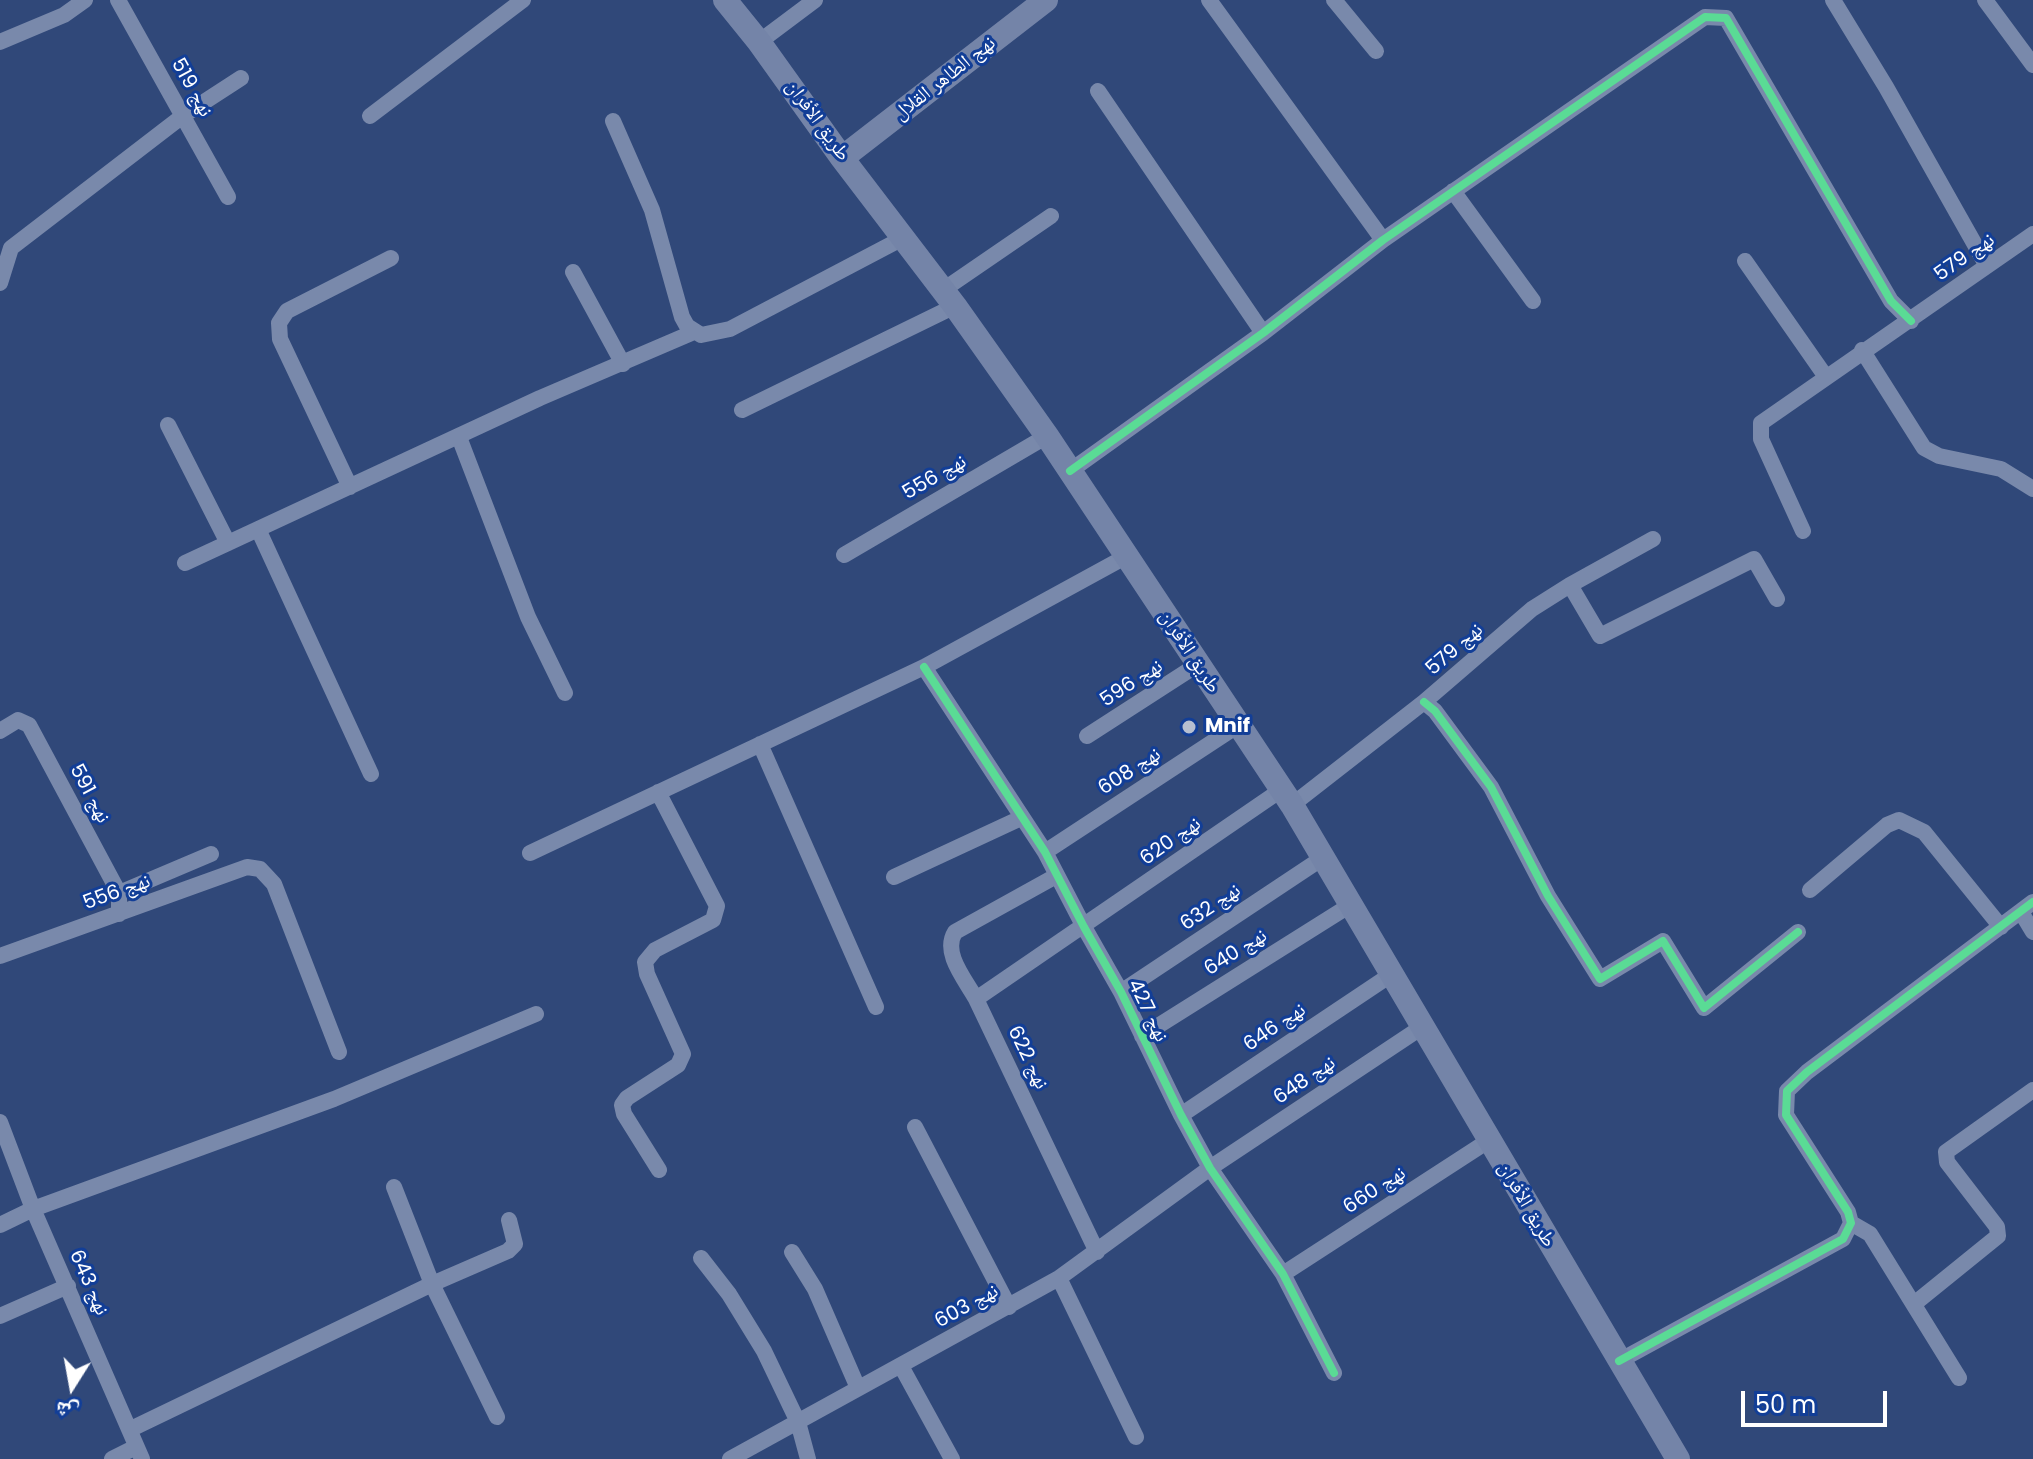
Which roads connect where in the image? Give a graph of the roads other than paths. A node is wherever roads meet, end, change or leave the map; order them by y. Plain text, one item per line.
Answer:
1 (85, 0) edge
2 (118, 0) edge
3 (523, 0) edge
4 (725, 0) edge
5 (815, 0) edge
6 (1209, 0) edge
7 (1334, 0) edge
8 (1833, 0) edge
9 (1985, 0) edge
10 (1034, 4) edge
11 (0, 42) edge
12 (759, 42) junction
13 (1376, 51) dead end
14 (2033, 65) edge
15 (241, 78) dead end
16 (1098, 91) dead end
17 (184, 115) junction
18 (370, 116) dead end
19 (613, 121) dead end
20 (842, 158) junction
21 (1453, 191) junction
22 (228, 197) dead end
23 (1051, 216) dead end
24 (2033, 234) edge
25 (905, 237) junction
26 (1383, 240) junction
27 (391, 258) dead end
28 (1745, 261) dead end
29 (1987, 266) junction
30 (573, 272) dead end
31 (0, 283) edge
32 (949, 298) junction
33 (1533, 301) dead end
34 (1911, 321) junction
35 (694, 332) junction
36 (1263, 333) junction
37 (1862, 350) junction
38 (623, 364) junction
39 (1826, 377) junction
40 (742, 410) dead end
41 (168, 425) dead end
42 (1047, 436) junction
43 (459, 437) junction
44 (1070, 471) junction
45 (350, 487) junction
46 (2033, 489) edge
47 (258, 529) junction
48 (1803, 531) dead end
49 (1653, 539) dead end
50 (228, 543) junction
51 (844, 555) dead end
52 (1127, 556) junction
53 (185, 563) dead end
54 (1570, 585) junction
55 (1777, 599) dead end
56 (1197, 665) junction
57 (924, 667) junction
58 (565, 693) dead end
59 (1424, 702) junction
60 (1237, 726) junction
61 (0, 731) edge
62 (1087, 736) dead end
63 (760, 744) junction
64 (371, 774) dead end
65 (658, 792) junction
66 (1287, 798) junction
67 (1021, 818) junction
68 (1045, 852) junction
69 (530, 853) dead end
70 (211, 854) dead end
71 (1324, 857) junction
72 (1056, 876) junction
73 (894, 877) dead end
74 (1810, 890) dead end
75 (119, 893) junction
76 (1352, 904) junction
77 (2027, 907) edge
78 (119, 914) junction
79 (1084, 927) junction
80 (2001, 927) junction
81 (1798, 932) dead end
82 (2033, 932) edge
83 (0, 956) edge
84 (1392, 974) junction
85 (1121, 992) junction
86 (976, 999) junction
87 (876, 1007) dead end
88 (536, 1014) dead end
89 (1422, 1027) junction
90 (1142, 1036) junction
91 (339, 1052) dead end
92 (2033, 1090) edge
93 (1181, 1115) junction
94 (0, 1122) edge
95 (915, 1127) dead end
96 (1488, 1141) junction
97 (1210, 1168) junction
98 (659, 1170) dead end
99 (394, 1187) dead end
100 (33, 1209) junction
101 (509, 1220) dead end
102 (1851, 1223) junction
103 (0, 1225) edge
104 (792, 1252) dead end
105 (1097, 1252) junction
106 (701, 1258) dead end
107 (1283, 1274) junction
108 (1059, 1278) junction
109 (432, 1284) junction
110 (68, 1286) junction
111 (1914, 1304) junction
112 (1009, 1307) junction
113 (0, 1316) edge
114 (1619, 1361) junction
115 (901, 1366) junction
116 (1334, 1373) dead end
117 (1959, 1378) dead end
118 (858, 1388) junction
119 (497, 1417) dead end
120 (798, 1422) junction
121 (131, 1429) junction
122 (1136, 1437) dead end
123 (139, 1453) edge
124 (112, 1459) edge
125 (730, 1459) edge
126 (808, 1459) edge
127 (952, 1459) edge
128 (1678, 1459) edge

1 - 11 street
2 - 17 street, نهج 519
3 - 18 street
4 - 12 main road, طريق الأفران
5 - 12 street
6 - 26 street
7 - 13 street
8 - 29 street
9 - 14 street
10 - 20 main road, نهج الطاهر القلال
12 - 20 main road, طريق الأفران
15 - 17 street
16 - 36 street
17 - 22 street, نهج 519
17 - 31 street
19 - 35 street
20 - 25 main road, طريق الأفران
21 - 26 street
21 - 33 street
21 - 34 street
23 - 32 street
24 - 29 street, نهج 579
25 - 32 main road, طريق الأفران
25 - 35 street
26 - 36 street
27 - 45 street
28 - 39 street
29 - 34 street, نهج 579
30 - 38 street
32 - 40 street
32 - 42 main road, طريق الأفران
34 - 37 street, نهج 579
35 - 38 street
36 - 44 street
37 - 39 street, نهج 579
37 - 46 street
38 - 43 street
39 - 48 street, نهج 579
41 - 50 street
42 - 44 main road, طريق الأفران
42 - 51 street, نهج 556
43 - 45 street
43 - 58 street
44 - 52 main road, طريق الأفران
45 - 47 street
47 - 50 street
47 - 64 street
49 - 54 street, نهج 579
50 - 53 street
52 - 56 main road, طريق الأفران
52 - 57 street
54 - 55 street
54 - 59 street, نهج 579
56 - 60 main road, طريق الأفران
56 - 62 street, نهج 596
57 - 63 street
57 - 67 street, نهج 427
59 - 66 street, نهج 579
59 - 81 street
60 - 66 main road, طريق الأفران
60 - 68 street, نهج 608
61 - 75 street, نهج 591
63 - 65 street
63 - 87 street
65 - 69 street
65 - 98 street
66 - 71 main road, طريق الأفران
66 - 79 street, نهج 620
67 - 68 street, نهج 427
67 - 73 street
68 - 72 street, نهج 427
70 - 75 street
71 - 76 main road, طريق الأفران
71 - 85 street, نهج 632
72 - 79 street, نهج 427
72 - 86 street, نهج 622
74 - 80 street
75 - 78 street, نهج 591
76 - 84 main road, طريق الأفران
76 - 90 street, نهج 640
77 - 80 street
77 - 82 street
78 - 83 street, نهج 556
78 - 91 street, نهج 556
79 - 85 street, نهج 427
79 - 86 street
80 - 102 street
84 - 89 main road, طريق الأفران
84 - 93 street, نهج 646
85 - 90 street, نهج 427
86 - 105 street, نهج 622
88 - 100 street
89 - 96 main road, طريق الأفران
89 - 97 street, نهج 648
90 - 93 street, نهج 427
92 - 111 street
93 - 97 street, نهج 427
94 - 100 street, نهج 643
95 - 112 street
96 - 107 street, نهج 660
96 - 114 main road, طريق الأفران
97 - 105 street, نهج 603
97 - 107 street, نهج 427
99 - 109 street
100 - 103 street
100 - 110 street, نهج 643
101 - 109 street
102 - 111 street
102 - 114 street
104 - 118 street
105 - 108 street, نهج 603
106 - 120 street
107 - 116 street, نهج 427
108 - 112 street, نهج 603
108 - 122 street
109 - 119 street
109 - 121 street
110 - 113 street
110 - 121 street, نهج 643
111 - 117 street
112 - 115 street, نهج 603
114 - 128 main road, طريق الأفران
115 - 118 street, نهج 603
115 - 127 street
118 - 120 street, نهج 603
120 - 125 street, نهج 603
120 - 126 street
121 - 123 street, نهج 643
123 - 124 street

